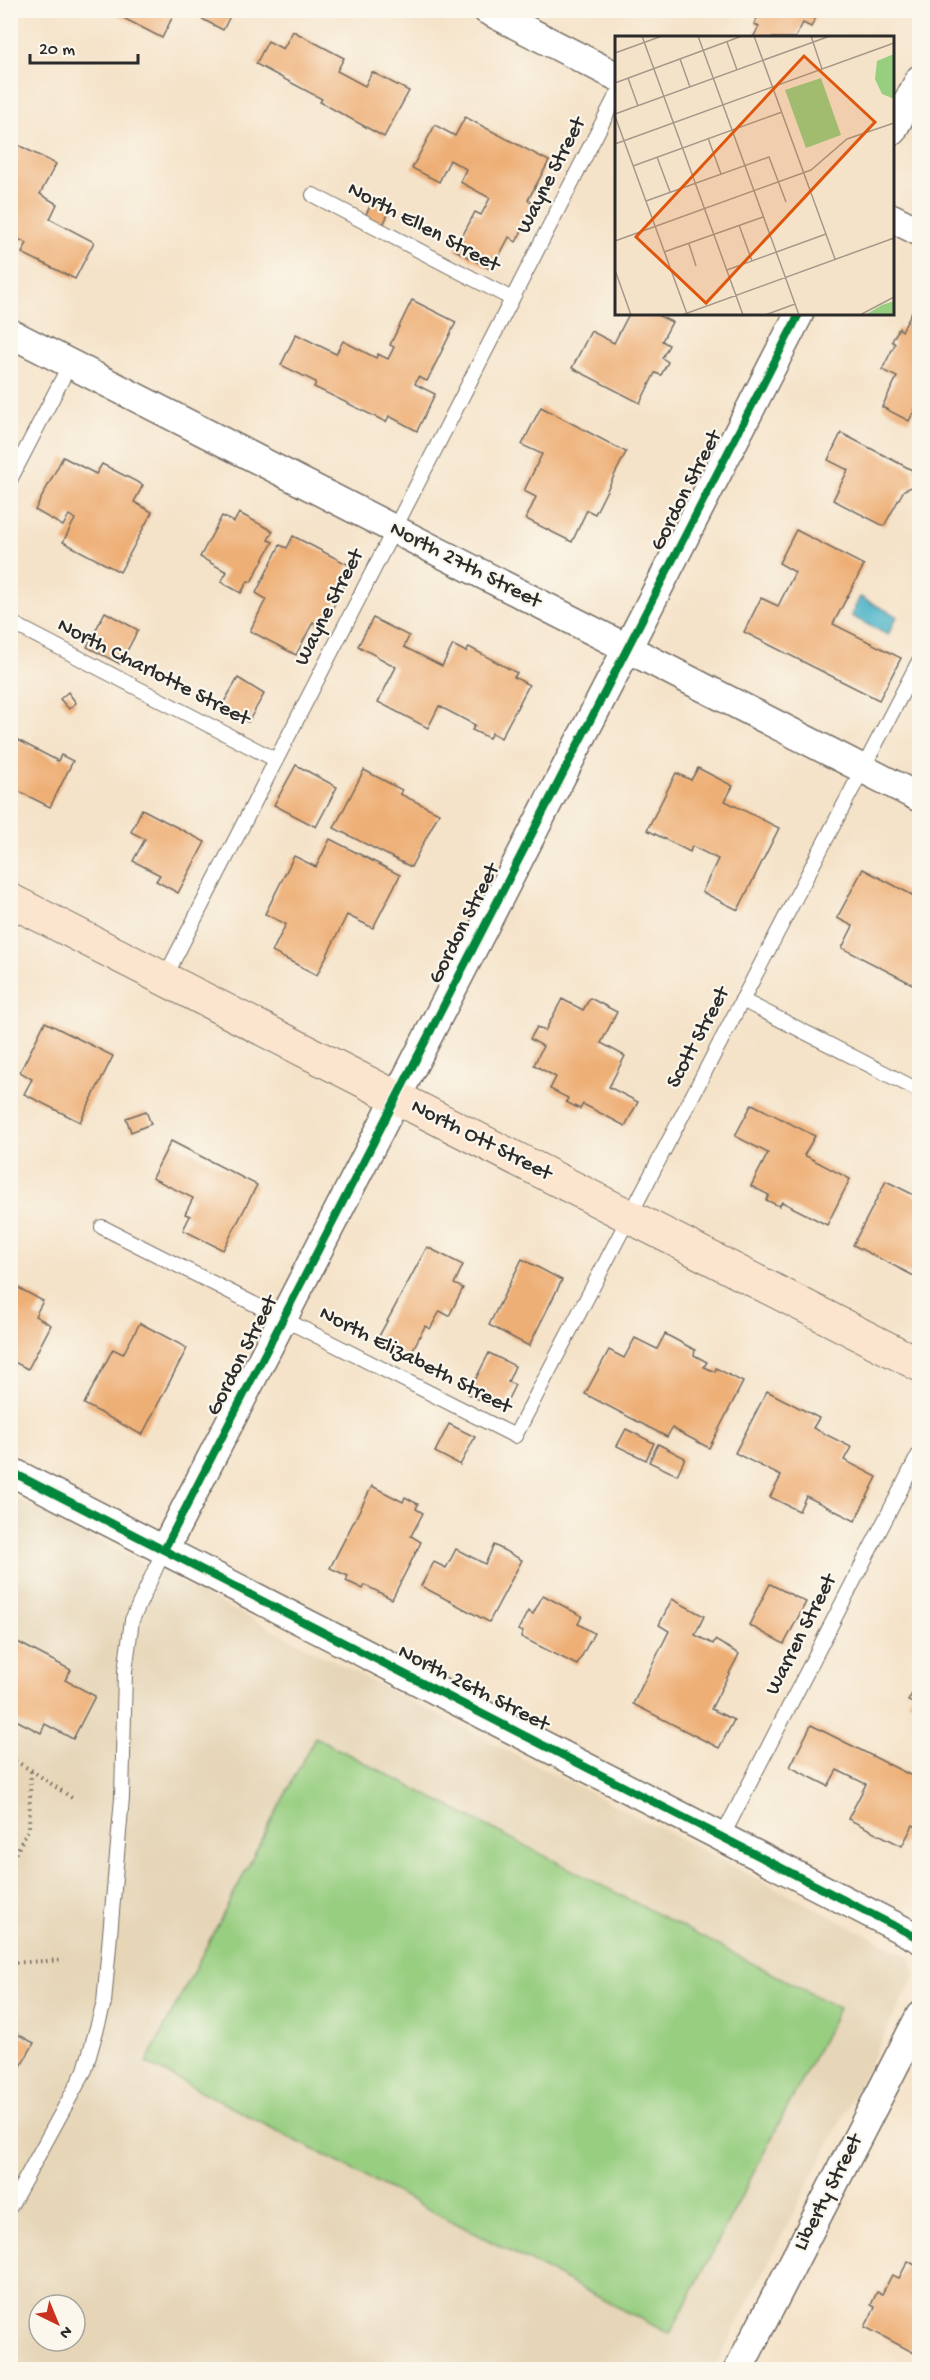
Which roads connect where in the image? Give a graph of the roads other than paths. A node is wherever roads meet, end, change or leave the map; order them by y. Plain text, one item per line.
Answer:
1 (487, 10) edge
2 (615, 75) edge
3 (920, 79) edge
4 (615, 98) edge
5 (894, 127) edge
6 (313, 195) dead end
7 (894, 219) edge
8 (920, 232) edge
9 (512, 299) junction
10 (798, 315) edge
11 (10, 333) edge
12 (70, 364) junction
13 (10, 480) edge
14 (394, 529) junction
15 (10, 622) edge
16 (627, 648) junction
17 (920, 659) edge
18 (276, 760) junction
19 (862, 769) junction
20 (920, 798) edge
21 (10, 900) edge
22 (164, 979) junction
23 (742, 1000) junction
24 (920, 1091) edge
25 (396, 1098) junction
26 (629, 1217) junction
27 (102, 1227) dead end
28 (283, 1318) junction
29 (920, 1365) edge
30 (515, 1436) joint
31 (920, 1452) edge
32 (10, 1471) edge
33 (164, 1550) junction
34 (722, 1837) junction
35 (920, 1939) edge
36 (920, 2016) edge
37 (10, 2207) edge
38 (738, 2370) edge

1 - 2 street
3 - 5 street
4 - 9 lane, Wayne Street
6 - 9 lane, North Ellen Street
7 - 8 street
9 - 14 lane, Wayne Street
10 - 16 street, Gordon Street
11 - 12 street, North 27th Street
12 - 13 lane
12 - 14 street, North 27th Street
14 - 16 street, North 27th Street
14 - 18 lane, Wayne Street
15 - 18 lane, North Charlotte Street
16 - 19 street, North 27th Street
16 - 25 street, Gordon Street
17 - 19 lane, Scott Street
18 - 22 lane, Wayne Street
19 - 20 street, North 27th Street
19 - 23 lane, Scott Street
21 - 22 street, North Ott Street
22 - 25 street, North Ott Street
23 - 24 lane
23 - 26 lane, Scott Street
25 - 26 street, North Ott Street
25 - 28 street, Gordon Street
26 - 29 street, North Ott Street
26 - 30 lane, Scott Street
27 - 28 lane, North Elizabeth Street
28 - 30 lane, North Elizabeth Street
28 - 33 street, Gordon Street
31 - 34 lane, Warren Street
32 - 33 street, North 26th Street
33 - 34 street, North 26th Street
33 - 37 lane
34 - 35 street, North 26th Street
36 - 38 street, Liberty Street

